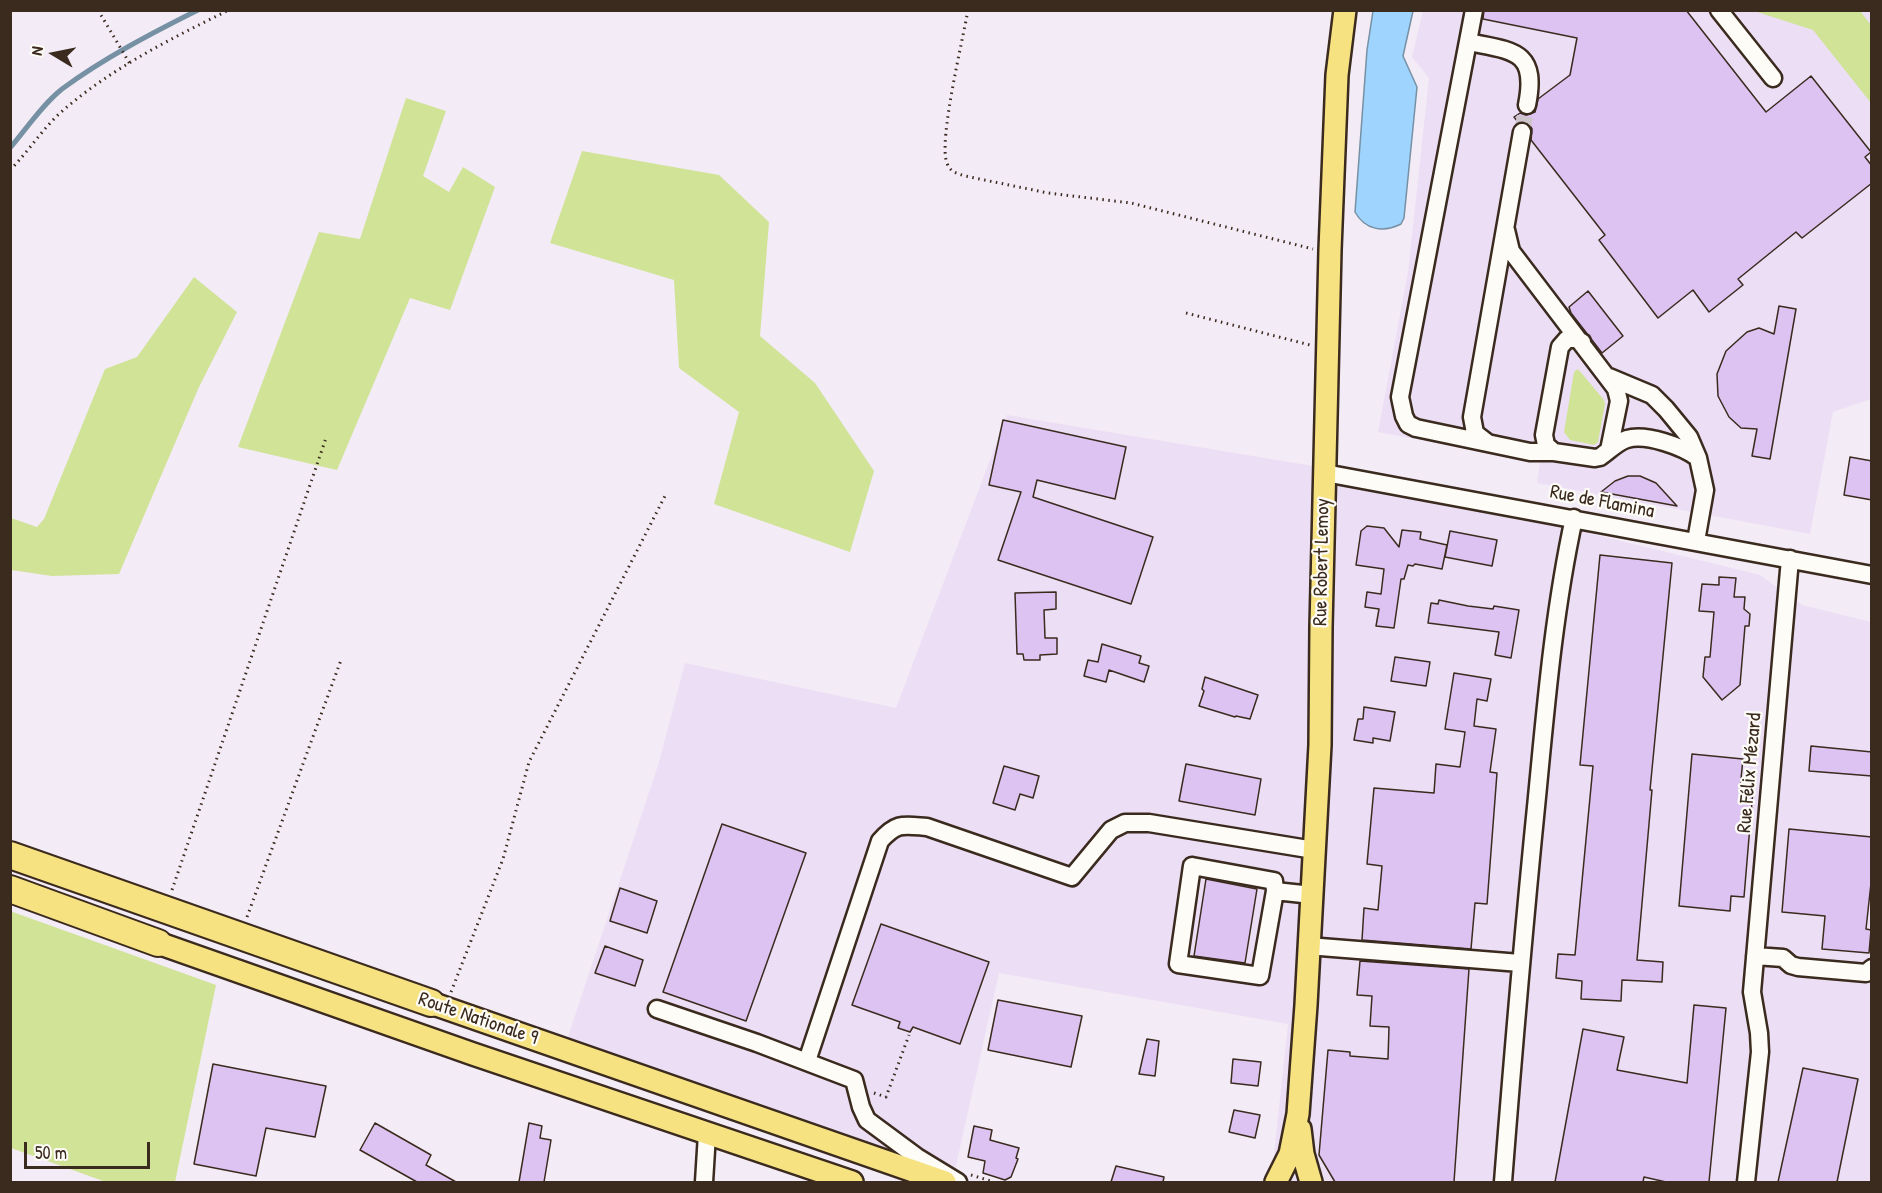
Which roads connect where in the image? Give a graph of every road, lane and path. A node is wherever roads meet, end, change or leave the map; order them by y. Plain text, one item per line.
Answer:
1 (98, 10) edge
2 (229, 10) edge
3 (968, 10) edge
4 (1345, 10) edge
5 (1474, 10) edge
6 (1719, 10) edge
7 (1468, 42) junction
8 (130, 64) junction
9 (1773, 78) dead end
10 (1527, 105) tunnel mouth
11 (1522, 132) tunnel mouth
12 (10, 170) edge
13 (1505, 220) junction
14 (1330, 250) junction
15 (1186, 313) dead end
16 (1582, 342) junction
17 (1328, 348) junction
18 (1609, 377) junction
19 (326, 438) dead end
20 (1488, 443) junction
21 (1609, 450) junction
22 (1554, 452) junction
23 (1698, 458) junction
24 (1325, 473) junction
25 (666, 494) dead end
26 (1574, 518) junction
27 (1696, 541) junction
28 (1790, 559) junction
29 (1872, 574) edge
30 (341, 660) dead end
31 (1314, 850) junction
32 (10, 855) edge
33 (10, 890) edge
34 (1275, 891) junction
35 (1312, 895) junction
36 (165, 909) junction
37 (240, 936) junction
38 (158, 943) joint
39 (1308, 946) junction
40 (1755, 956) junction
41 (1520, 963) junction
42 (1872, 968) edge
43 (438, 1006) junction
44 (657, 1009) dead end
45 (909, 1035) dead end
46 (807, 1061) junction
47 (869, 1091) dead end
48 (1298, 1114) junction
49 (707, 1134) junction
50 (955, 1178) edge
51 (705, 1180) edge
52 (852, 1182) edge
53 (994, 1182) edge
54 (1276, 1182) edge
55 (1311, 1182) edge
56 (1503, 1182) edge
57 (1746, 1182) edge

1 - 8 path
2 - 8 path
3 - 14 path
4 - 14 main road, Rue Robert Lemoy
5 - 7 street
6 - 9 street
7 - 10 street
7 - 20 street
8 - 12 path
11 - 13 street
13 - 16 street
13 - 20 street
14 - 17 main road, Rue Robert Lemoy
15 - 17 path
16 - 18 street
16 - 22 street
17 - 24 main road, Rue Robert Lemoy
18 - 21 street
18 - 23 street
19 - 36 path
20 - 22 street
21 - 22 street
21 - 23 street
23 - 27 street
24 - 26 street, Rue de Flamina
24 - 31 main road, Rue Robert Lemoy
25 - 43 path
26 - 27 street, Rue de Flamina
26 - 41 street
27 - 28 street, Rue de Flamina
28 - 29 street, Rue de Flamina
28 - 40 street, Rue Félix Mézard
30 - 37 path
31 - 35 main road, Rue Robert Lemoy
31 - 46 street
32 - 36 highway, Route Nationale 9
33 - 38 highway
34 - 34 street
34 - 35 street
35 - 39 main road, Rue Robert Lemoy
36 - 37 highway, Route Nationale 9
37 - 43 highway, Route Nationale 9
38 - 49 main road
39 - 41 street
39 - 48 main road, Rue Robert Lemoy
40 - 42 street
40 - 57 street, Rue Félix Mézard
41 - 56 street
43 - 50 main road, Route Nationale 9
44 - 46 street
45 - 47 path
46 - 50 street
48 - 54 main road, Rue Robert Lemoy
48 - 55 main road, Rue Robert Lemoy
49 - 51 street
49 - 52 main road
50 - 53 path

